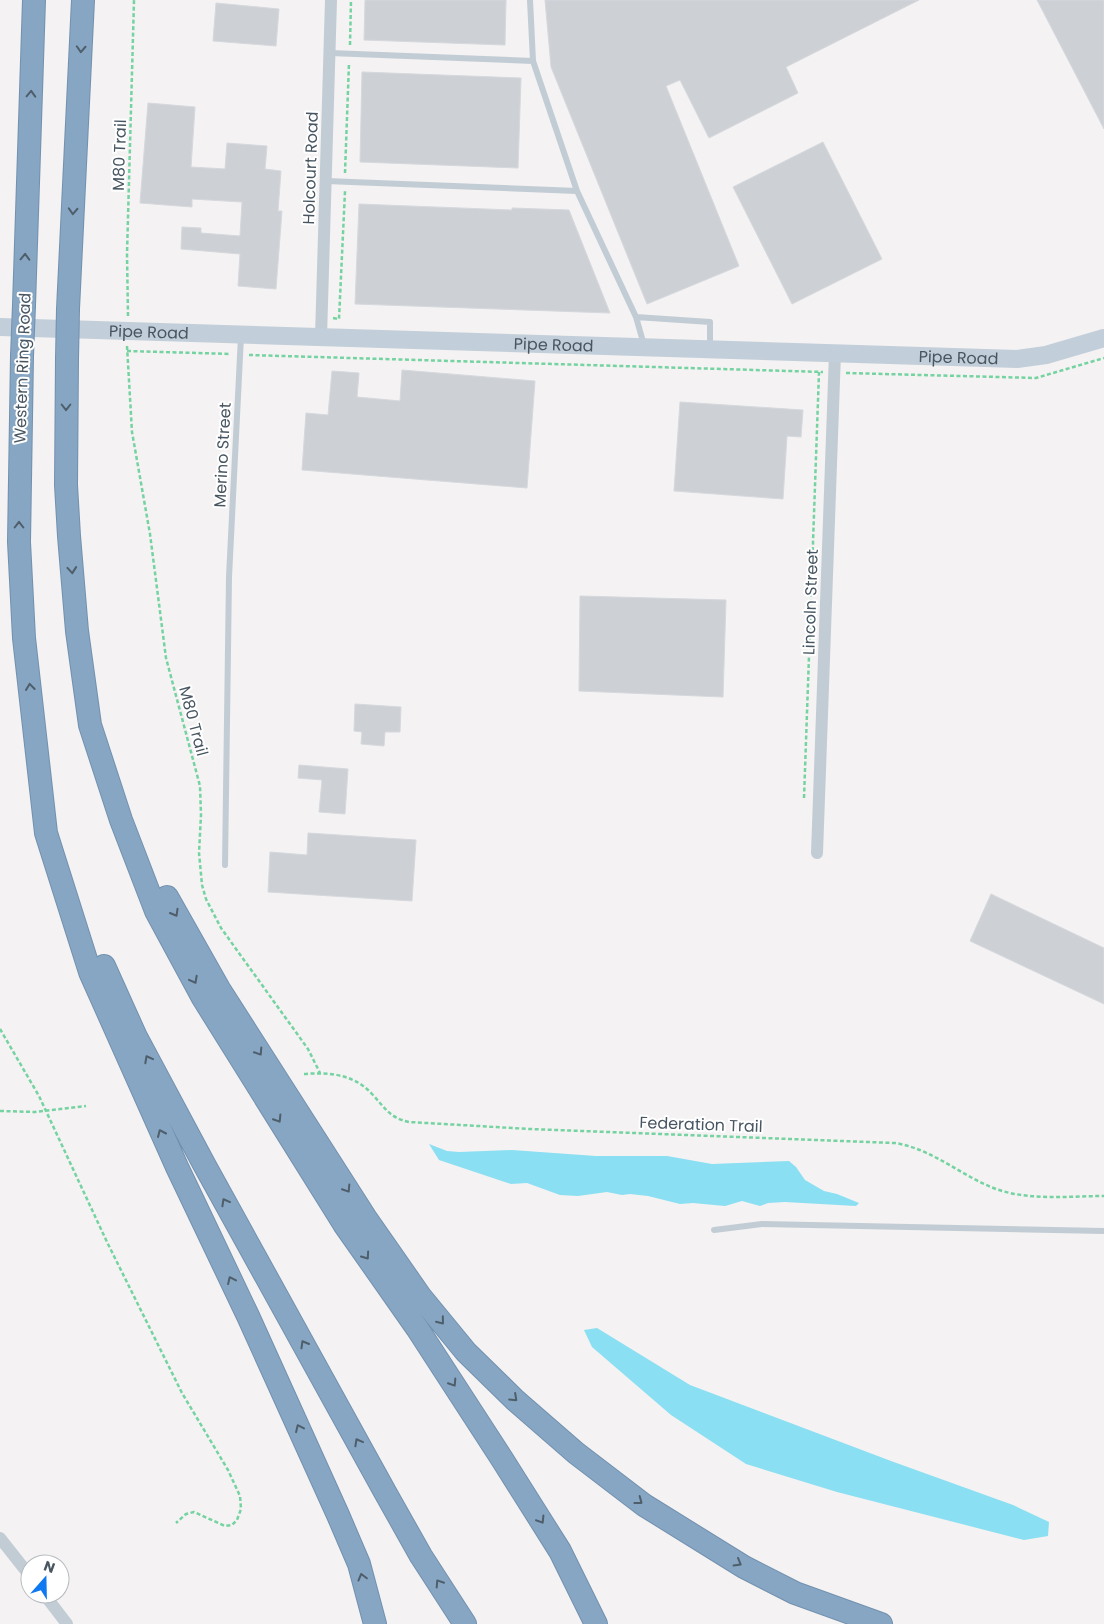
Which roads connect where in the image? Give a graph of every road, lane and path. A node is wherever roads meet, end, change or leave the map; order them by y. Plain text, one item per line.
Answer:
1 (34, 0) edge
2 (83, 0) edge
3 (134, 0) edge
4 (331, 0) edge
5 (351, 0) edge
6 (530, 0) edge
7 (330, 53) junction
8 (349, 54) junction
9 (533, 61) junction
10 (326, 181) junction
11 (345, 182) junction
12 (577, 191) junction
13 (128, 310) dead end
14 (636, 317) junction
15 (322, 318) junction
16 (0, 327) edge
17 (241, 334) junction
18 (321, 337) junction
19 (1104, 338) edge
20 (127, 343) dead end
21 (645, 348) junction
22 (710, 349) junction
23 (127, 351) junction
24 (835, 353) junction
25 (241, 354) junction
26 (1104, 358) edge
27 (819, 372) junction
28 (835, 373) junction
29 (90, 725) junction
30 (36, 735) junction
31 (804, 798) dead end
32 (818, 853) dead end
33 (225, 865) dead end
34 (0, 1029) edge
35 (320, 1072) junction
36 (304, 1074) dead end
37 (86, 1106) dead end
38 (0, 1110) edge
39 (46, 1111) junction
40 (1104, 1196) edge
41 (714, 1230) dead end
42 (1104, 1231) edge
43 (176, 1522) dead end
44 (0, 1538) edge
45 (20, 1563) edge
46 (52, 1604) edge
47 (67, 1624) edge
48 (375, 1624) edge
49 (465, 1624) edge
50 (596, 1624) edge
51 (881, 1624) edge

30 -> 1 highway, Western Ring Road, bridge
2 -> 29 highway, bridge
3 - 13 path, M80 Trail
4 - 7 street, Holcourt Road
5 - 8 path
6 - 9 lane
7 - 8 lane
7 - 10 street, Holcourt Road
8 - 9 lane
8 - 11 path
9 - 12 lane
10 - 11 lane
10 - 15 street, Holcourt Road
11 - 12 lane
11 - 15 path
12 - 14 lane
14 - 21 lane
14 - 22 lane
15 - 18 street, Holcourt Road
16 - 17 street, Pipe Road
17 - 18 street, Pipe Road
17 - 25 lane, Merino Street
18 - 21 street, Pipe Road
19 - 24 street, Pipe Road
20 - 23 path, M80 Trail
21 - 22 street, Pipe Road
22 - 24 street, Pipe Road
23 - 25 path
23 - 35 path, M80 Trail
24 - 28 street, Lincoln Street
25 - 27 path
25 - 33 lane, Merino Street
26 - 28 path
27 - 28 path
27 - 31 path
28 - 32 street, Lincoln Street
29 -> 50 highway
29 -> 51 highway
48 -> 30 highway
49 -> 30 highway
34 - 39 path
35 - 36 path, Federation Trail
35 - 40 path, Federation Trail
37 - 39 path
38 - 39 path
39 - 43 path
41 - 42 lane
44 - 45 street
46 - 47 street

